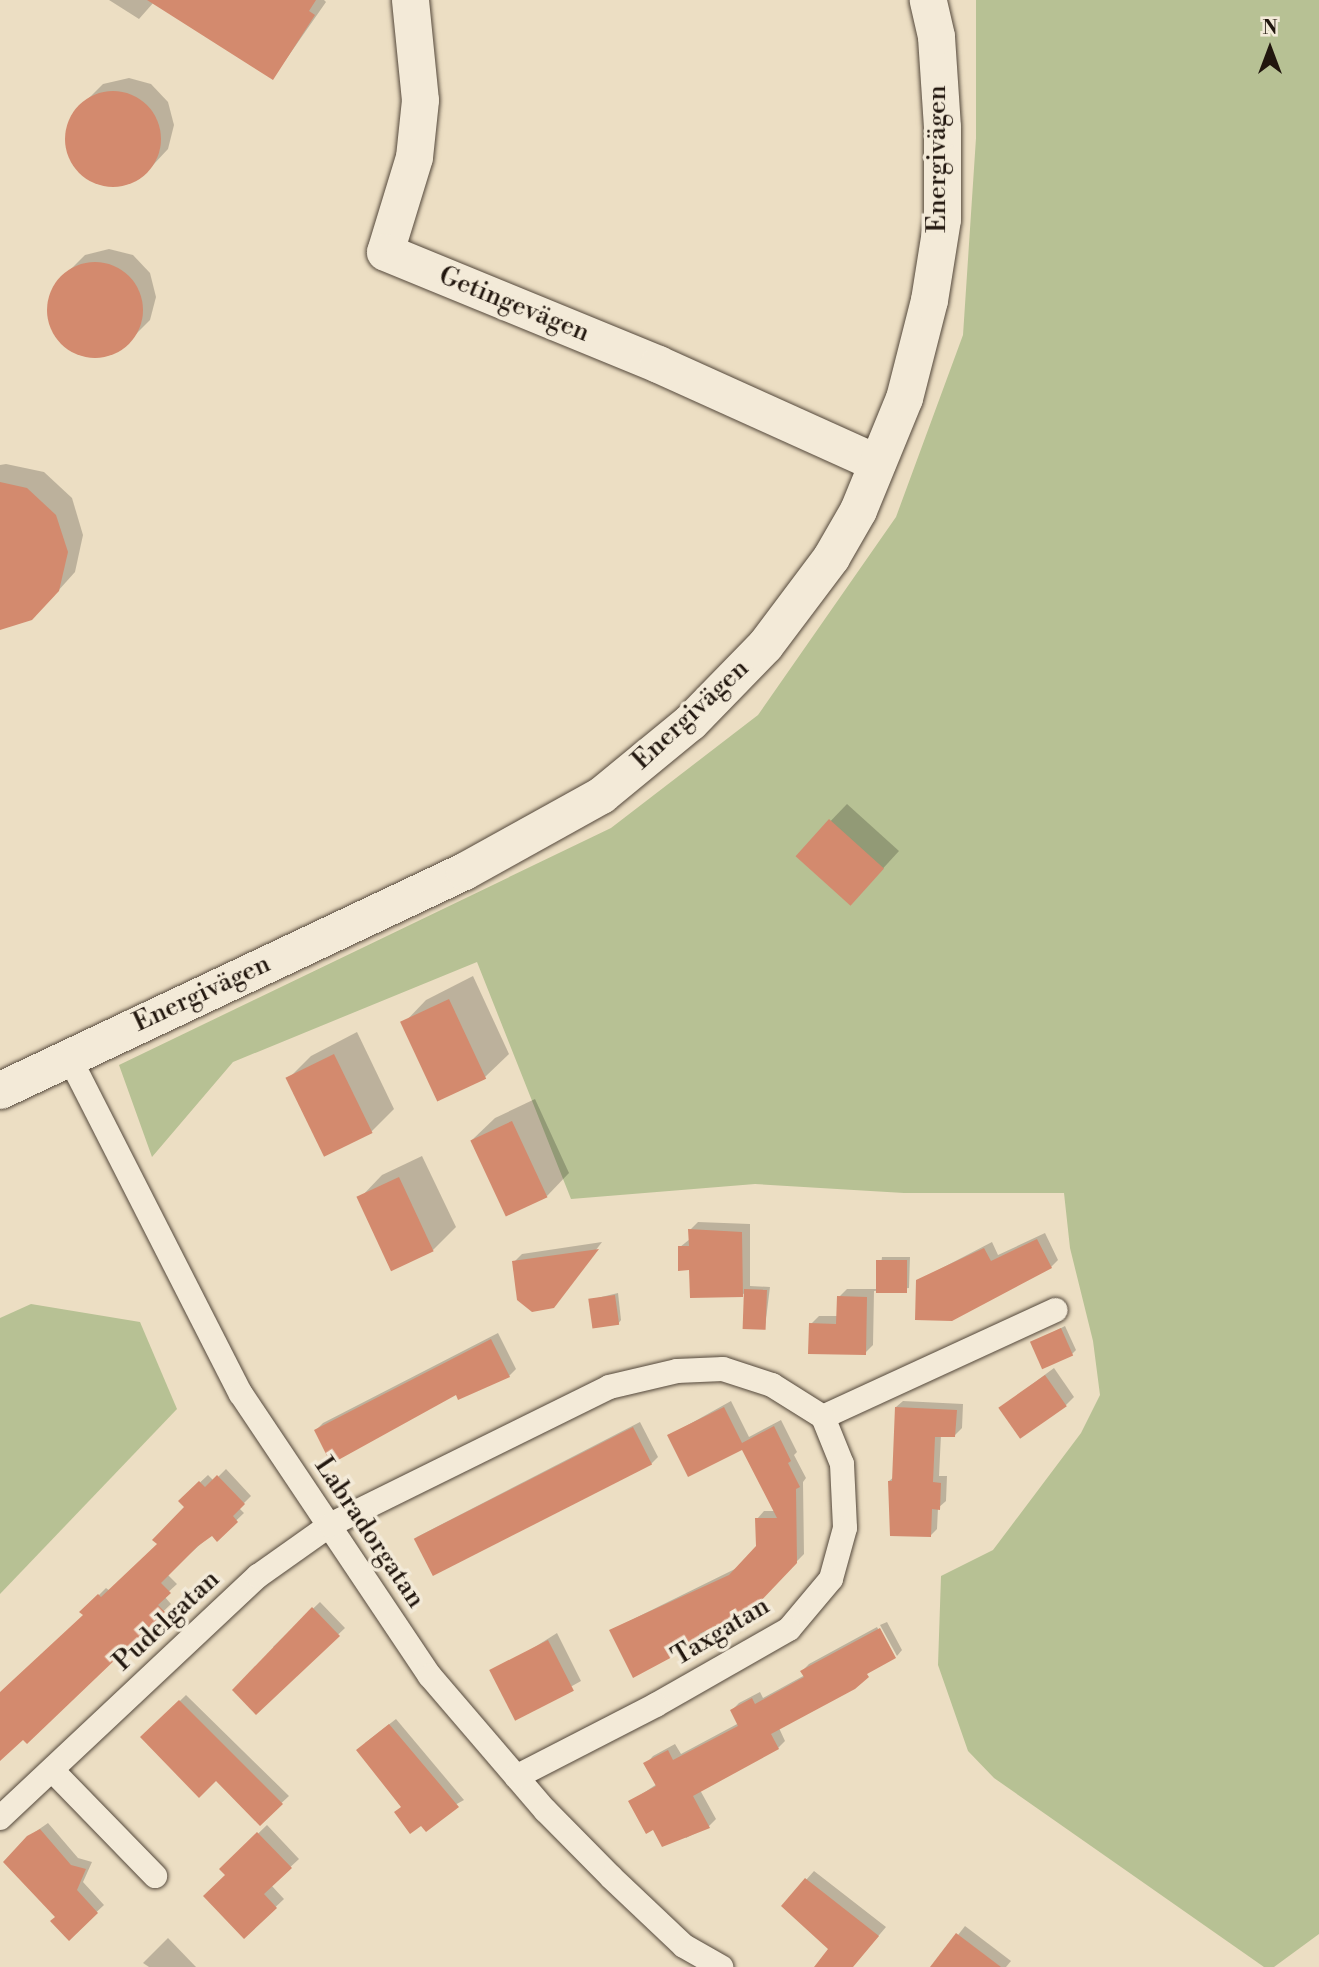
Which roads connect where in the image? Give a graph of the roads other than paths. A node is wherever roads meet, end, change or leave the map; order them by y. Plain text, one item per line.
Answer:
1 (410, 0) edge
2 (928, 0) edge
3 (877, 463) junction
4 (69, 1057) junction
5 (0, 1090) edge
6 (1056, 1311) dead end
7 (823, 1417) junction
8 (330, 1525) junction
9 (52, 1770) junction
10 (516, 1777) junction
11 (0, 1818) edge
12 (155, 1876) dead end
13 (722, 1967) edge

1 - 3 street, Getingevägen
2 - 3 street, Energivägen
3 - 4 street, Energivägen
4 - 5 street, Energivägen
4 - 8 street, Labradorgatan
6 - 7 street
7 - 8 street
7 - 10 street, Taxgatan
8 - 9 street, Pudelgatan
8 - 10 street, Labradorgatan
9 - 11 street, Pudelgatan
9 - 12 street
10 - 13 street, Labradorgatan

